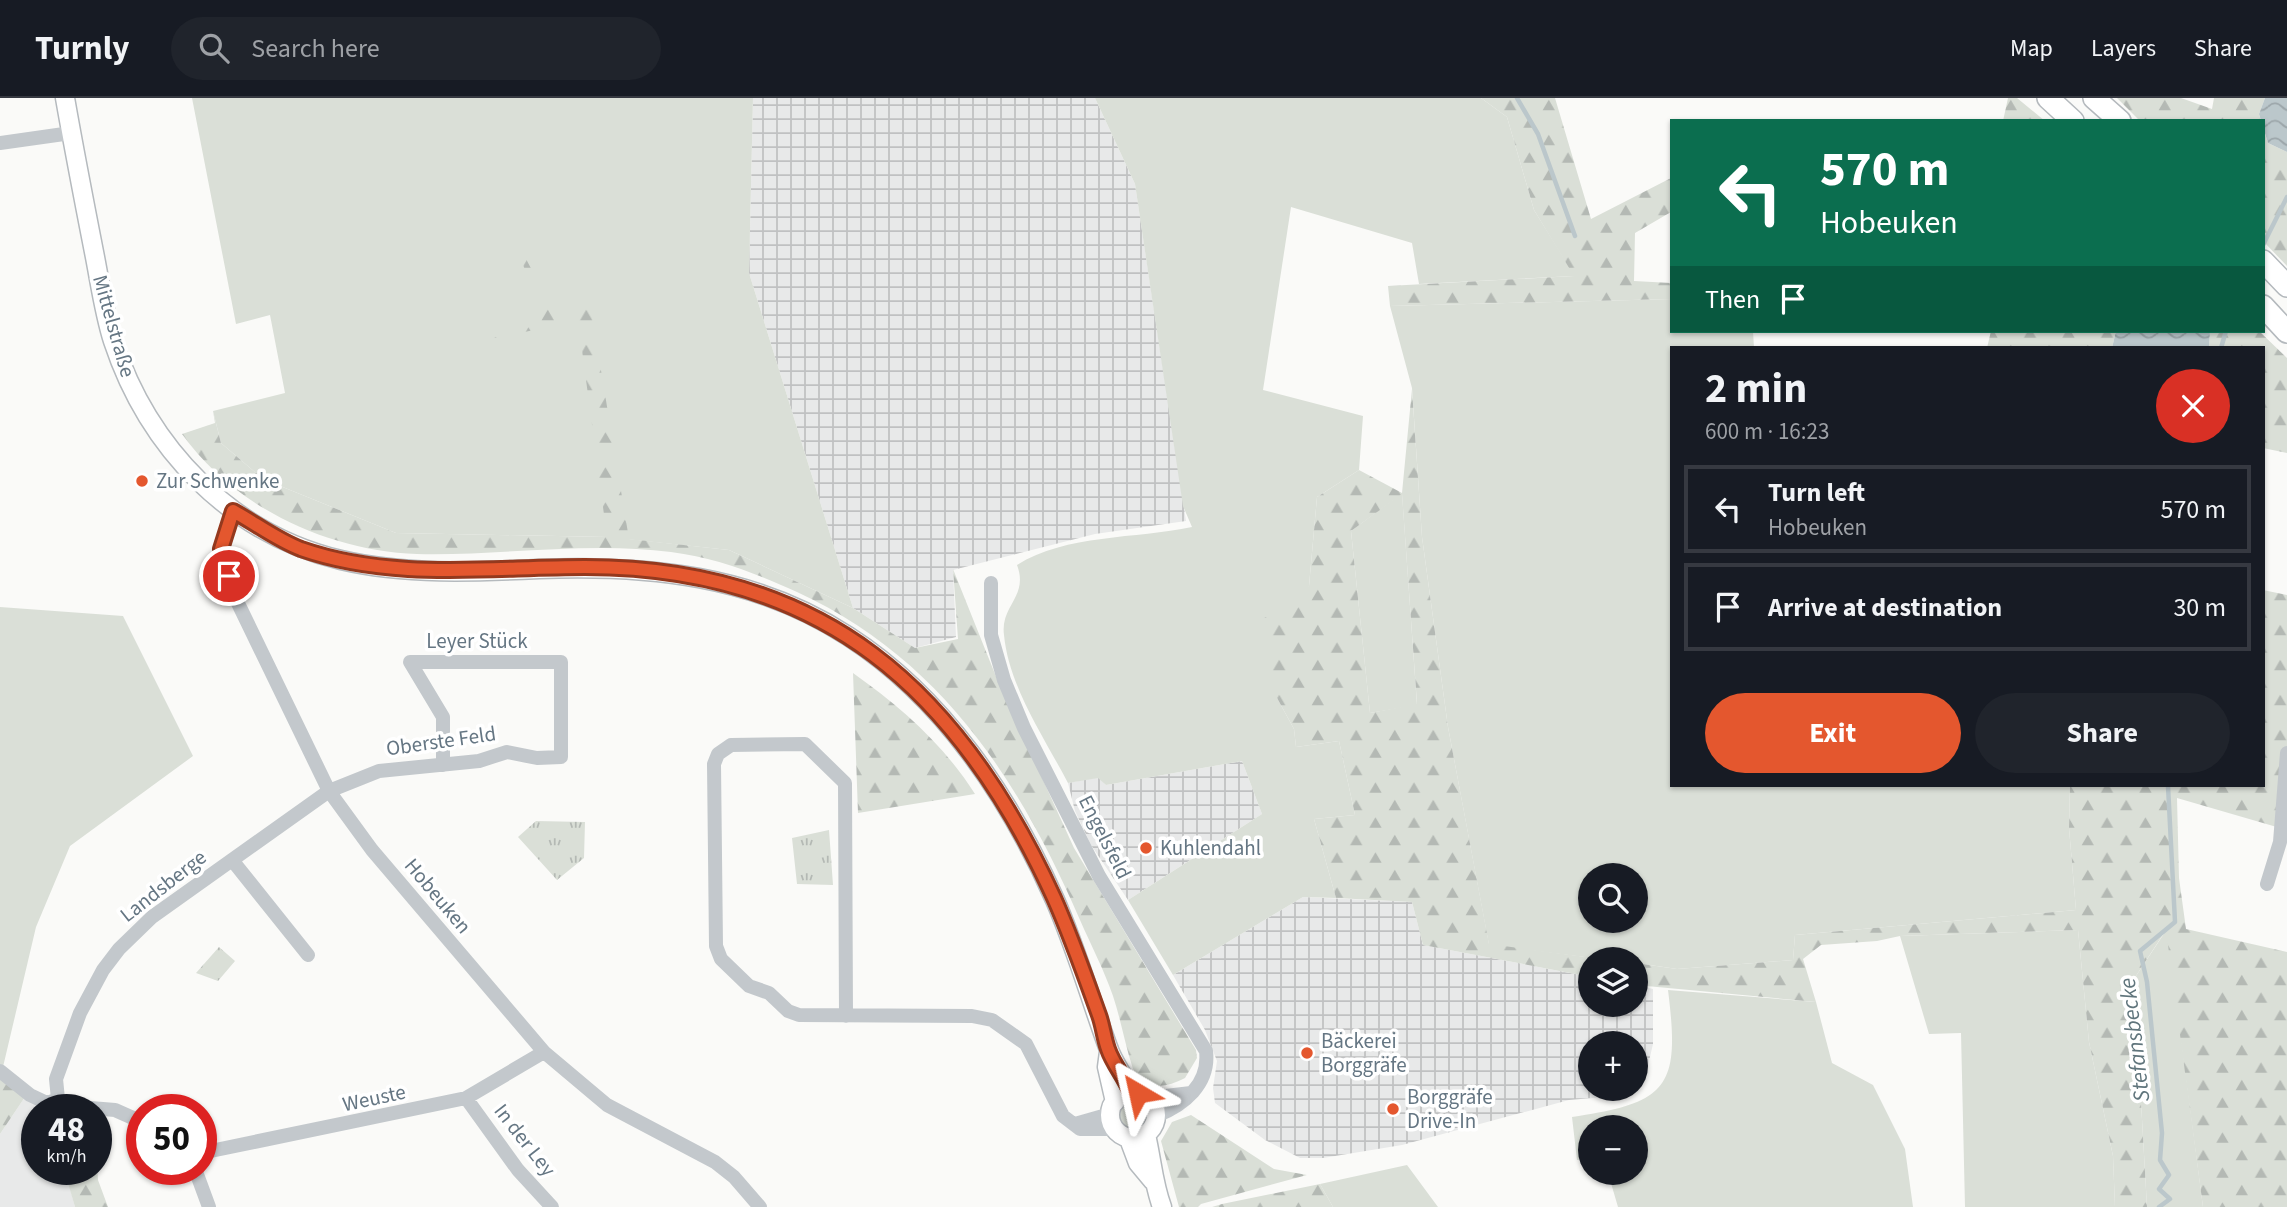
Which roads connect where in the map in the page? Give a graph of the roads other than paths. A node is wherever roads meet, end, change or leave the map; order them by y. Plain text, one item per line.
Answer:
1 (65, 98) edge
2 (2048, 98) edge
3 (2094, 98) edge
4 (2071, 119) edge
5 (2118, 119) edge
6 (71, 133) junction
7 (0, 143) edge
8 (2265, 263) edge
9 (2287, 286) edge
10 (2265, 308) edge
11 (2287, 332) edge
12 (233, 511) junction
13 (991, 583) dead end
14 (2287, 753) edge
15 (562, 757) joint
16 (443, 765) junction
17 (330, 791) junction
18 (232, 860) junction
19 (2267, 884) dead end
20 (308, 956) dead end
21 (846, 1016) junction
22 (544, 1052) junction
23 (1109, 1052) junction
24 (0, 1071) edge
25 (1130, 1091) junction
26 (1191, 1093) junction
27 (29, 1094) edge
28 (58, 1094) edge
29 (466, 1098) junction
30 (1149, 1098) junction
31 (1156, 1116) junction
32 (1122, 1124) junction
33 (217, 1150) edge
34 (201, 1185) edge
35 (209, 1207) edge
36 (552, 1207) edge
37 (760, 1207) edge
38 (1162, 1207) edge

1 - 6 main road, Mittelstraße
2 - 4 highway
3 - 5 highway
6 - 7 street
6 - 12 main road, Mittelstraße
8 - 9 highway
10 - 11 highway
12 - 17 street, Hobeuken
12 - 23 main road, Mittelstraße
13 - 26 street, Engelsfeld
14 - 19 street
15 - 16 street, Oberste Feld
15 - 16 street, Leyer Stück
16 - 17 street, Oberste Feld
17 - 18 street, Landsberge
17 - 22 street, Hobeuken
18 - 20 street, Landsberge
18 - 28 street, Landsberge
21 - 21 street
21 - 32 street
22 - 29 street, Weuste
22 - 37 street, Hobeuken
23 - 25 main road, Mittelstraße
23 - 32 main road, Mittelstraße
24 - 27 street
25 - 30 main road
25 - 32 main road
26 - 30 street
26 - 31 street, Engelsfeld
29 - 33 street, Weuste
29 - 36 street, In der Ley
30 - 31 main road
31 - 32 main road
32 - 38 main road, Mittelstraße
34 - 35 street

